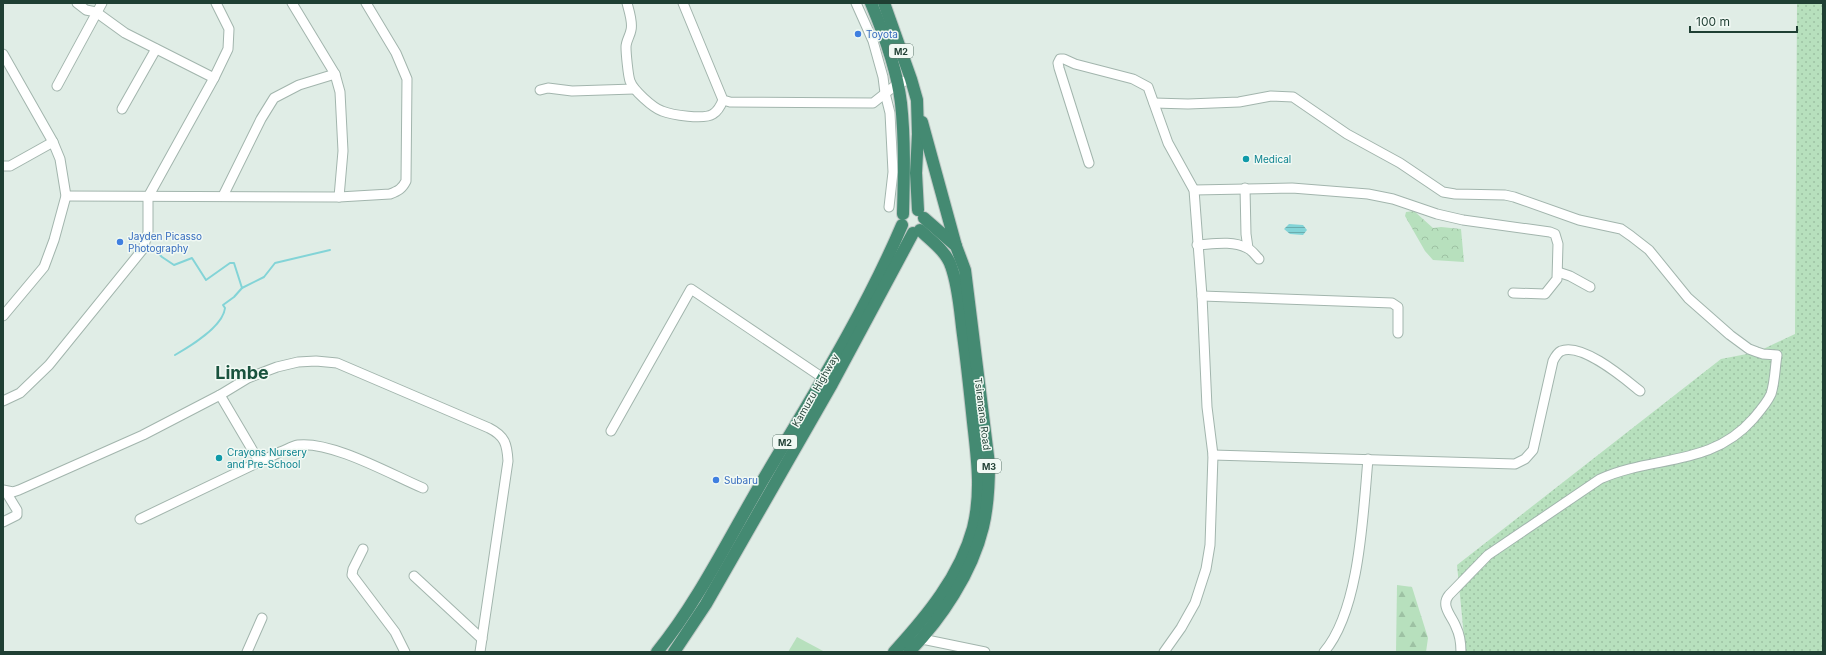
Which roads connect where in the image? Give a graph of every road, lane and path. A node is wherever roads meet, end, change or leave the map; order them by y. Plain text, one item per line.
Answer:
1 (77, 3) edge
2 (102, 3) edge
3 (216, 3) edge
4 (292, 3) edge
5 (366, 3) edge
6 (627, 3) edge
7 (683, 3) edge
8 (856, 3) edge
9 (871, 3) edge
10 (884, 3) edge
11 (96, 12) junction
12 (156, 49) junction
13 (3, 54) edge
14 (335, 74) junction
15 (214, 78) junction
16 (911, 79) junction
17 (897, 84) junction
18 (57, 86) dead end
19 (634, 89) junction
20 (540, 90) dead end
21 (885, 93) junction
22 (723, 100) junction
23 (917, 100) junction
24 (1154, 103) junction
25 (122, 109) dead end
26 (53, 142) junction
27 (1089, 163) dead end
28 (3, 166) edge
29 (1245, 188) junction
30 (1194, 190) junction
31 (66, 196) junction
32 (223, 196) junction
33 (148, 197) junction
34 (339, 197) junction
35 (889, 207) dead end
36 (921, 214) junction
37 (903, 220) junction
38 (916, 231) junction
39 (1197, 245) junction
40 (956, 246) junction
41 (1248, 248) junction
42 (1258, 259) dead end
43 (1558, 272) junction
44 (1590, 287) dead end
45 (1513, 293) dead end
46 (1202, 296) junction
47 (3, 316) edge
48 (1398, 333) dead end
49 (823, 378) junction
50 (1640, 391) dead end
51 (220, 395) junction
52 (3, 401) edge
53 (611, 431) dead end
54 (1213, 455) junction
55 (1368, 459) junction
56 (260, 463) junction
57 (423, 488) dead end
58 (4, 491) edge
59 (140, 519) dead end
60 (3, 522) edge
61 (363, 549) dead end
62 (414, 576) dead end
63 (262, 618) dead end
64 (917, 636) junction
65 (482, 639) junction
66 (247, 652) edge
67 (405, 652) edge
68 (480, 652) edge
69 (657, 652) edge
70 (674, 652) edge
71 (894, 652) edge
72 (909, 652) edge
73 (985, 652) edge
74 (1164, 652) edge
75 (1324, 652) edge
76 (1461, 652) edge

1 - 11 street
2 - 11 street
3 - 15 street
4 - 14 street
5 - 34 street
6 - 19 street
7 - 22 street
8 - 21 street
9 - 17 highway, Kamuzu Highway / M2
10 - 16 highway, M2
11 - 12 street
11 - 18 street
12 - 15 street
12 - 25 street
13 - 26 street
14 - 32 street
14 - 34 street
15 - 33 street
16 - 17 street
16 - 23 highway, M2
17 - 21 street
17 - 37 highway, Kamuzu Highway / M2
19 - 20 street
19 - 22 street
21 - 22 street
21 - 35 street
23 - 36 highway, M2
23 - 40 highway
24 - 27 street
24 - 30 street
24 - 76 street
26 - 28 street
26 - 31 street
29 - 30 street
29 - 41 street
29 - 43 street
30 - 39 street
31 - 33 street
31 - 47 street
32 - 33 street
32 - 34 street
33 - 52 street
36 - 37 highway
36 - 38 highway, M2
36 - 40 highway, Tsiranana Road / M3
37 - 38 highway
37 - 49 highway, Kamuzu Highway / M2
38 - 64 highway, Tsiranana Road / M3
38 - 70 highway, Kamuzu Highway / M2
39 - 41 street
39 - 46 street
40 - 64 highway, Tsiranana Road / M3
41 - 42 street
43 - 44 street
43 - 45 street
46 - 48 street
46 - 54 street
49 - 53 street
49 - 69 highway, Kamuzu Highway / M2
50 - 55 street
51 - 56 street
51 - 58 street
51 - 65 street
54 - 55 street
54 - 74 street
55 - 75 street
56 - 57 street
56 - 59 street
58 - 60 street
61 - 67 street
62 - 65 street
63 - 66 street
64 - 71 highway, Tsiranana Road / M3
64 - 72 highway, Tsiranana Road / M3
64 - 73 street
65 - 68 street

